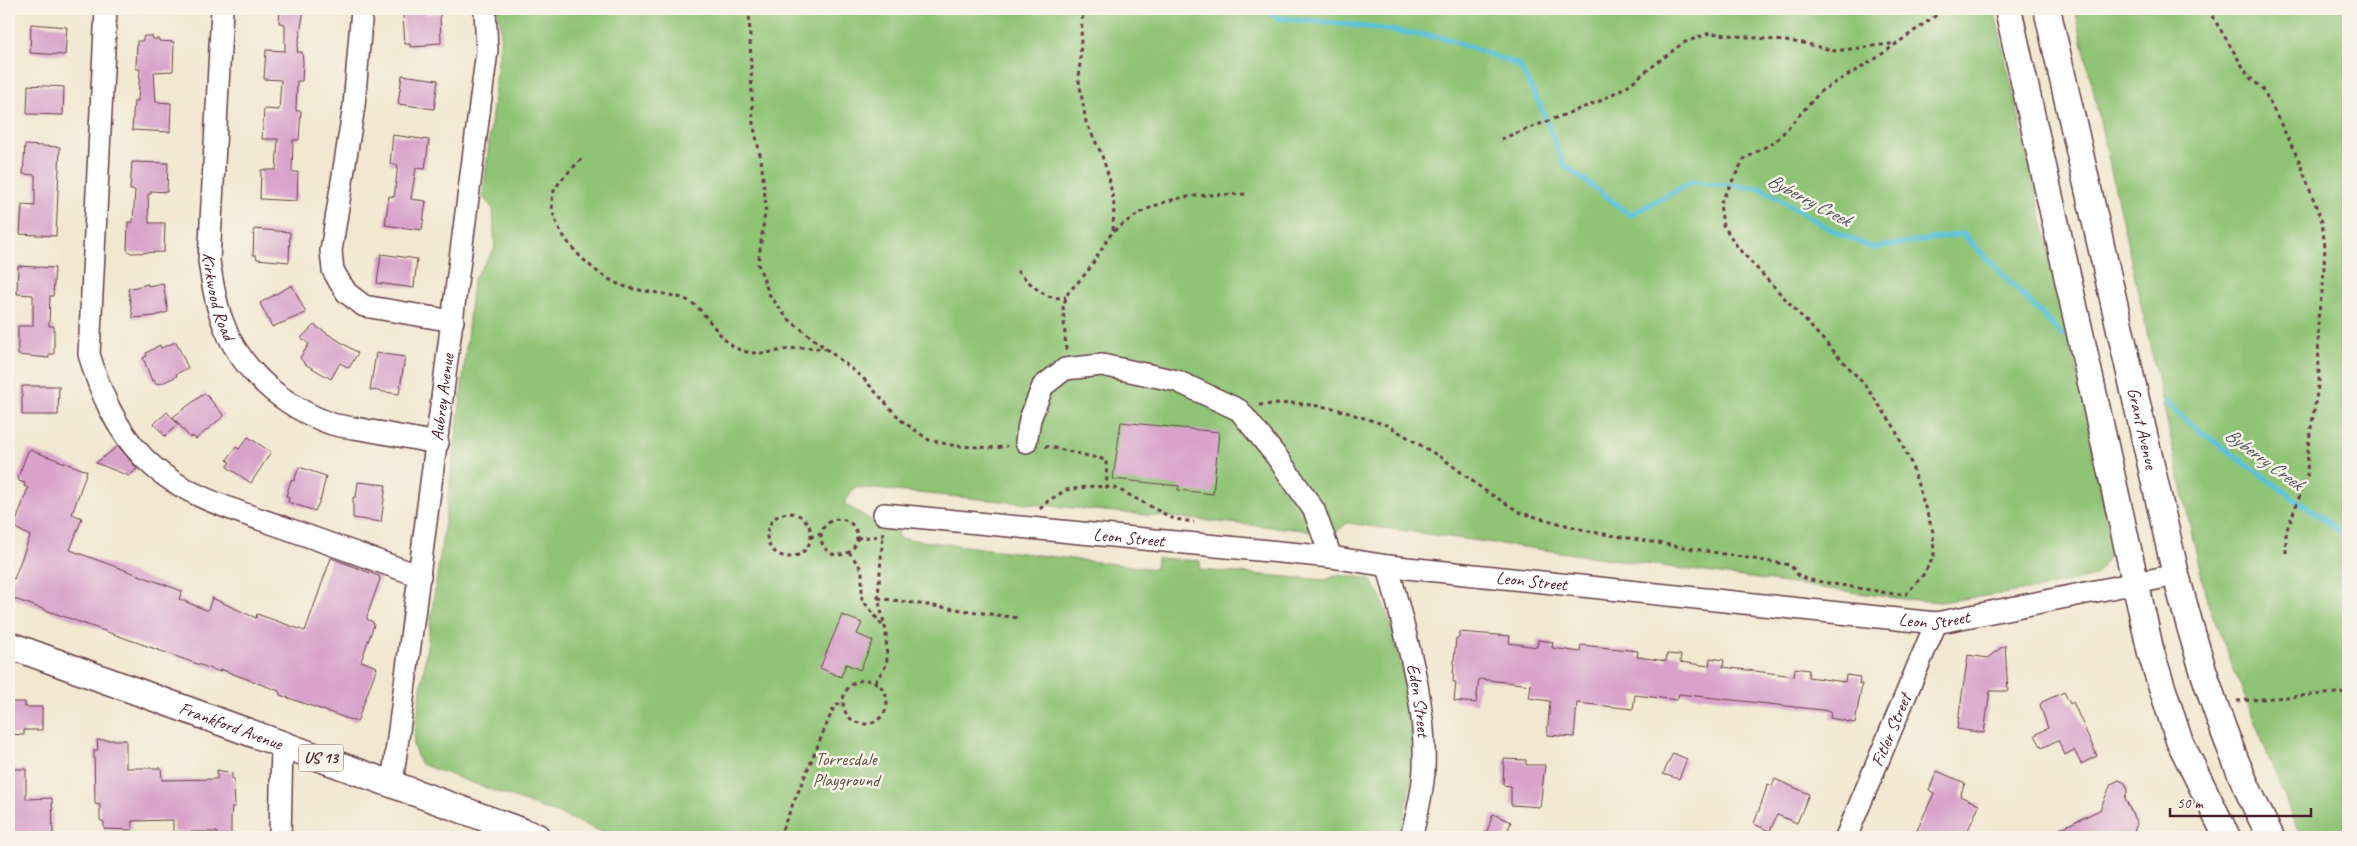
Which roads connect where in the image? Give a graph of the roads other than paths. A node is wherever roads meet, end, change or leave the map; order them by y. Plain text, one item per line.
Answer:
1 (106, 9) edge
2 (222, 9) edge
3 (362, 9) edge
4 (485, 9) edge
5 (2008, 9) edge
6 (2047, 9) edge
7 (453, 320) junction
8 (1026, 442) road end
9 (438, 443) junction
10 (884, 514) road end
11 (1330, 557) junction
12 (1388, 566) junction
13 (2176, 575) junction
14 (420, 576) junction
15 (2135, 584) junction
16 (1936, 623) junction
17 (9, 645) edge
18 (282, 744) junction
19 (392, 784) junction
20 (280, 837) edge
21 (537, 837) edge
22 (1411, 837) edge
23 (1846, 837) edge
24 (2227, 837) edge
25 (2271, 837) edge

1 - 14 street
2 - 9 street, Kirkwood Road
3 - 7 street
4 - 7 street, Aubrey Avenue
5 - 15 main road
6 - 13 main road, Grant Avenue
7 - 9 street, Aubrey Avenue
8 - 11 street
9 - 14 street, Aubrey Avenue
10 - 11 street, Leon Street
11 - 12 street, Leon Street
12 - 16 street, Leon Street
12 - 22 street, Eden Street
13 - 15 street, Leon Street
13 - 25 main road, Grant Avenue
14 - 19 street, Aubrey Avenue
15 - 16 street, Leon Street
15 - 24 main road
16 - 23 street, Fitler Street
17 - 18 main road, Frankford Avenue / US 13
18 - 19 main road, Frankford Avenue / US 13
18 - 20 street
19 - 21 main road, Frankford Avenue / US 13

